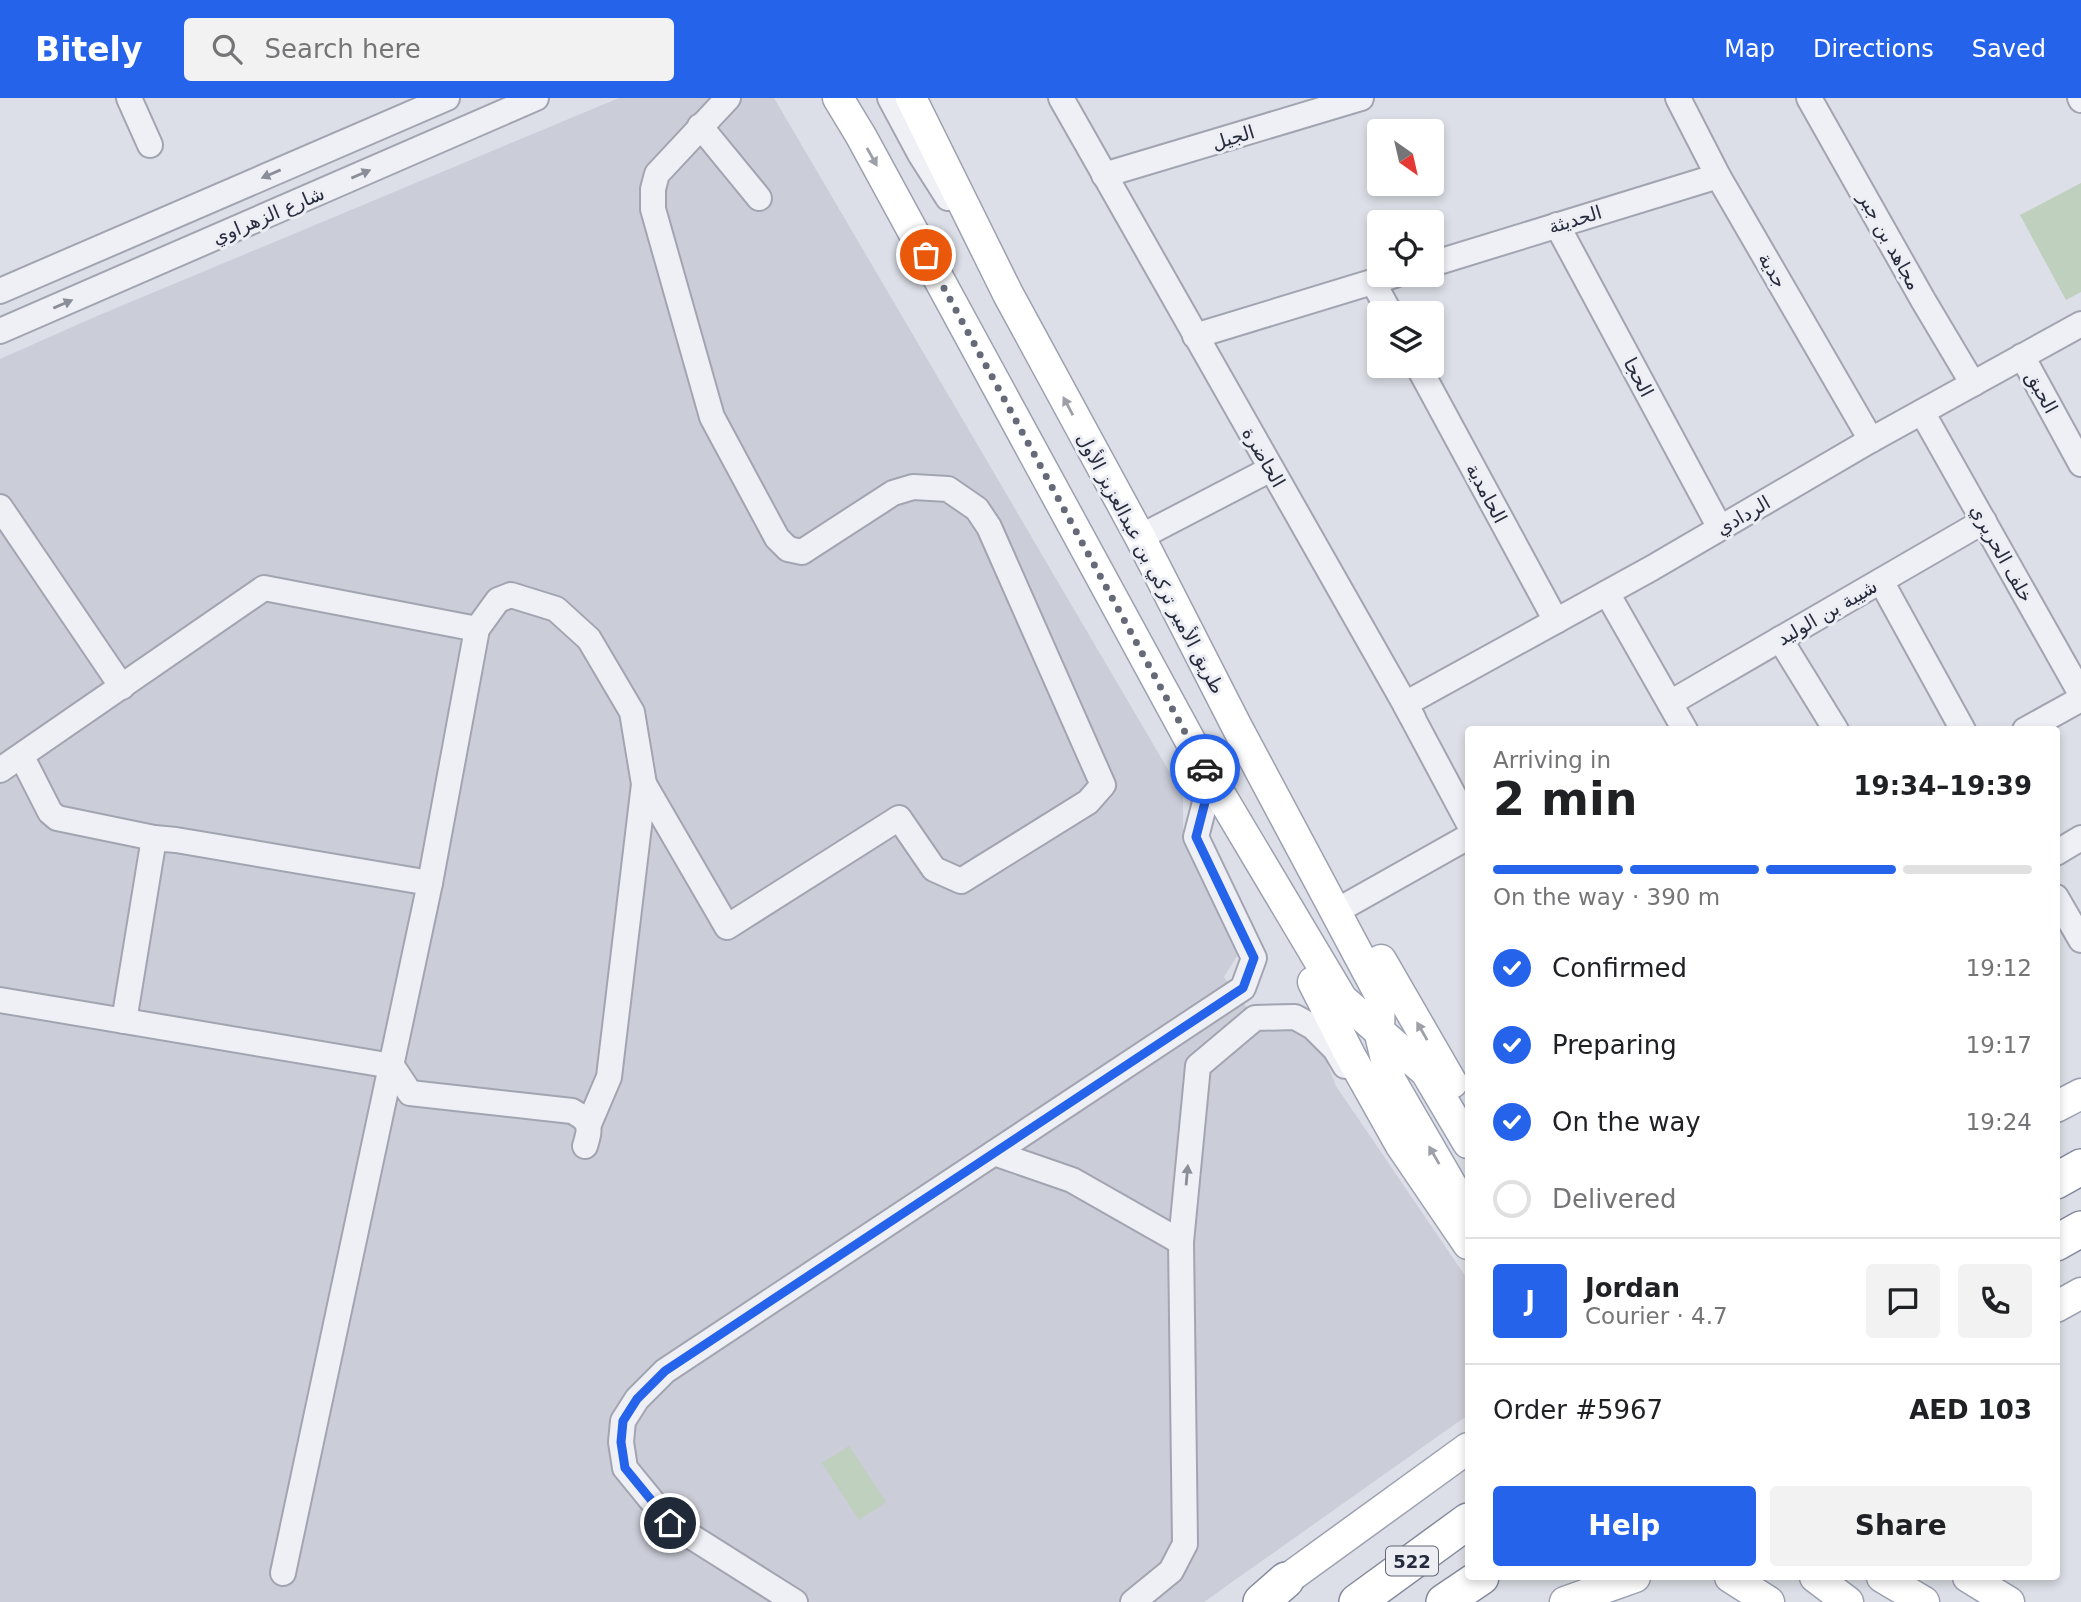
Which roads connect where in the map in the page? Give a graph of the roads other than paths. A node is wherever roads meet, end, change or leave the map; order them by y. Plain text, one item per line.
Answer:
1 (129, 98) edge
2 (447, 98) edge
3 (536, 98) edge
4 (728, 98) edge
5 (838, 98) edge
6 (890, 98) edge
7 (911, 98) edge
8 (1061, 98) edge
9 (1361, 98) edge
10 (1678, 98) edge
11 (1809, 98) edge
12 (700, 126) junction
13 (150, 145) dead end
14 (1104, 175) junction
15 (1718, 176) junction
16 (759, 198) dead end
17 (1558, 225) junction
18 (1444, 260) edge
19 (1367, 283) edge
20 (0, 291) edge
21 (1008, 294) junction
22 (2081, 324) edge
23 (0, 331) edge
24 (1195, 336) junction
25 (2022, 356) junction
26 (1424, 378) edge
27 (1973, 384) junction
28 (1922, 412) junction
29 (1871, 440) junction
30 (2081, 464) edge
31 (1271, 469) junction
32 (0, 507) edge
33 (1984, 522) junction
34 (1720, 528) junction
35 (1140, 537) junction
36 (1881, 581) junction
37 (1606, 593) junction
38 (1556, 621) junction
39 (477, 629) junction
40 (1780, 639) junction
41 (122, 687) junction
42 (2081, 696) edge
43 (1670, 703) junction
44 (1405, 704) junction
45 (1683, 726) edge
46 (1834, 726) edge
47 (1960, 726) edge
48 (2032, 726) edge
49 (1237, 727) junction
50 (22, 757) junction
51 (0, 770) edge
52 (1211, 779) junction
53 (644, 784) junction
54 (1465, 811) edge
55 (1465, 816) edge
56 (154, 838) junction
57 (2081, 838) edge
58 (1465, 839) edge
59 (2060, 851) edge
60 (430, 883) junction
61 (1349, 904) junction
62 (2060, 904) edge
63 (2081, 940) edge
64 (0, 1000) edge
65 (124, 1020) junction
66 (1378, 1030) junction
67 (392, 1066) junction
68 (2081, 1094) edge
69 (2060, 1105) edge
70 (1465, 1106) edge
71 (1465, 1138) edge
72 (1400, 1144) junction
73 (994, 1153) junction
74 (2081, 1167) edge
75 (2060, 1179) edge
76 (1465, 1209) edge
77 (2081, 1229) edge
78 (1465, 1240) edge
79 (2060, 1241) edge
80 (1181, 1242) junction
81 (2081, 1293) edge
82 (2060, 1305) edge
83 (1465, 1435) edge
84 (1465, 1450) edge
85 (1465, 1465) edge
86 (1465, 1523) edge
87 (283, 1573) dead end
88 (1477, 1580) edge
89 (1582, 1580) edge
90 (1598, 1580) edge
91 (1626, 1580) edge
92 (1735, 1580) edge
93 (1819, 1580) edge
94 (1887, 1580) edge
95 (1973, 1580) edge
96 (1268, 1595) edge
97 (795, 1602) edge
98 (1133, 1602) edge
99 (1357, 1602) edge
100 (1444, 1602) edge
101 (1556, 1602) edge
102 (1565, 1602) edge
103 (1769, 1602) edge
104 (1848, 1602) edge
105 (1924, 1602) edge
106 (2009, 1602) edge

1 - 13 street
2 -> 20 street
23 -> 3 street, شارع الزهراوي
4 - 12 street
5 -> 52 main road
6 - 21 street
7 - 21 main road, طريق الأمير تركي بن عبدالعزيز الأول
8 - 14 street, الحاضرة
9 - 14 street, الجيل
10 - 15 street, جدية
11 - 27 street, مجاهد بن جبر
12 - 16 street
12 - 53 street
14 - 24 street, الحاضرة
15 - 17 street, الحديثة
15 - 29 street, جدية
17 - 18 street, الحديثة
17 - 34 street, الحجا
19 - 24 street
35 -> 21 main road, طريق الأمير تركي بن عبدالعزيز الأول
22 - 25 street, الردادي
24 - 31 street, الحاضرة
25 - 27 street, الردادي
25 - 30 street, الحبق
26 - 38 street, الحامدية
27 - 28 street, الردادي
28 - 29 street, الردادي
28 - 33 street, خلف الحريري
29 - 34 street, الردادي
31 - 35 street
31 - 44 street, الحاضرة
32 - 41 street
33 - 36 street, شيبة بن الوليد
33 - 42 street, خلف الحريري
34 - 37 street, الردادي
35 - 49 main road, طريق الأمير تركي بن عبدالعزيز الأول
36 - 40 street, شيبة بن الوليد
36 - 47 street
37 - 38 street, الردادي
37 - 43 street
38 - 44 street, الردادي
39 - 41 street
39 - 53 street
39 - 60 street
40 - 43 street, شيبة بن الوليد
40 - 46 street
41 - 50 street
42 - 48 street
43 - 45 street
44 - 54 street, الحاضرة
44 - 55 street
49 - 61 main road
49 - 66 main road, طريق الأمير تركي بن عبدالعزيز الأول
50 - 51 street
50 - 56 street
52 - 66 main road
52 - 72 main road
52 - 73 street
53 - 67 street
56 - 60 street
56 - 65 street
57 - 59 street
58 - 61 street
60 - 67 street
70 -> 61 main road
62 - 63 street
64 - 65 street
65 - 67 street
66 - 71 main road
76 -> 66 main road, طريق الأمير تركي بن عبدالعزيز الأول
67 - 87 street
68 - 69 main road
72 - 78 main road
80 -> 72 street
73 - 80 street
73 - 97 street
74 - 75 highway
77 - 79 highway
80 - 98 street
81 - 82 main road
83 - 96 main road
84 - 96 main road
85 - 96 main road
86 - 99 highway, 522
88 - 100 highway, 522
89 - 101 main road
90 - 101 main road
91 - 102 main road
92 - 103 main road
93 - 104 main road
94 - 105 main road
95 - 106 main road

